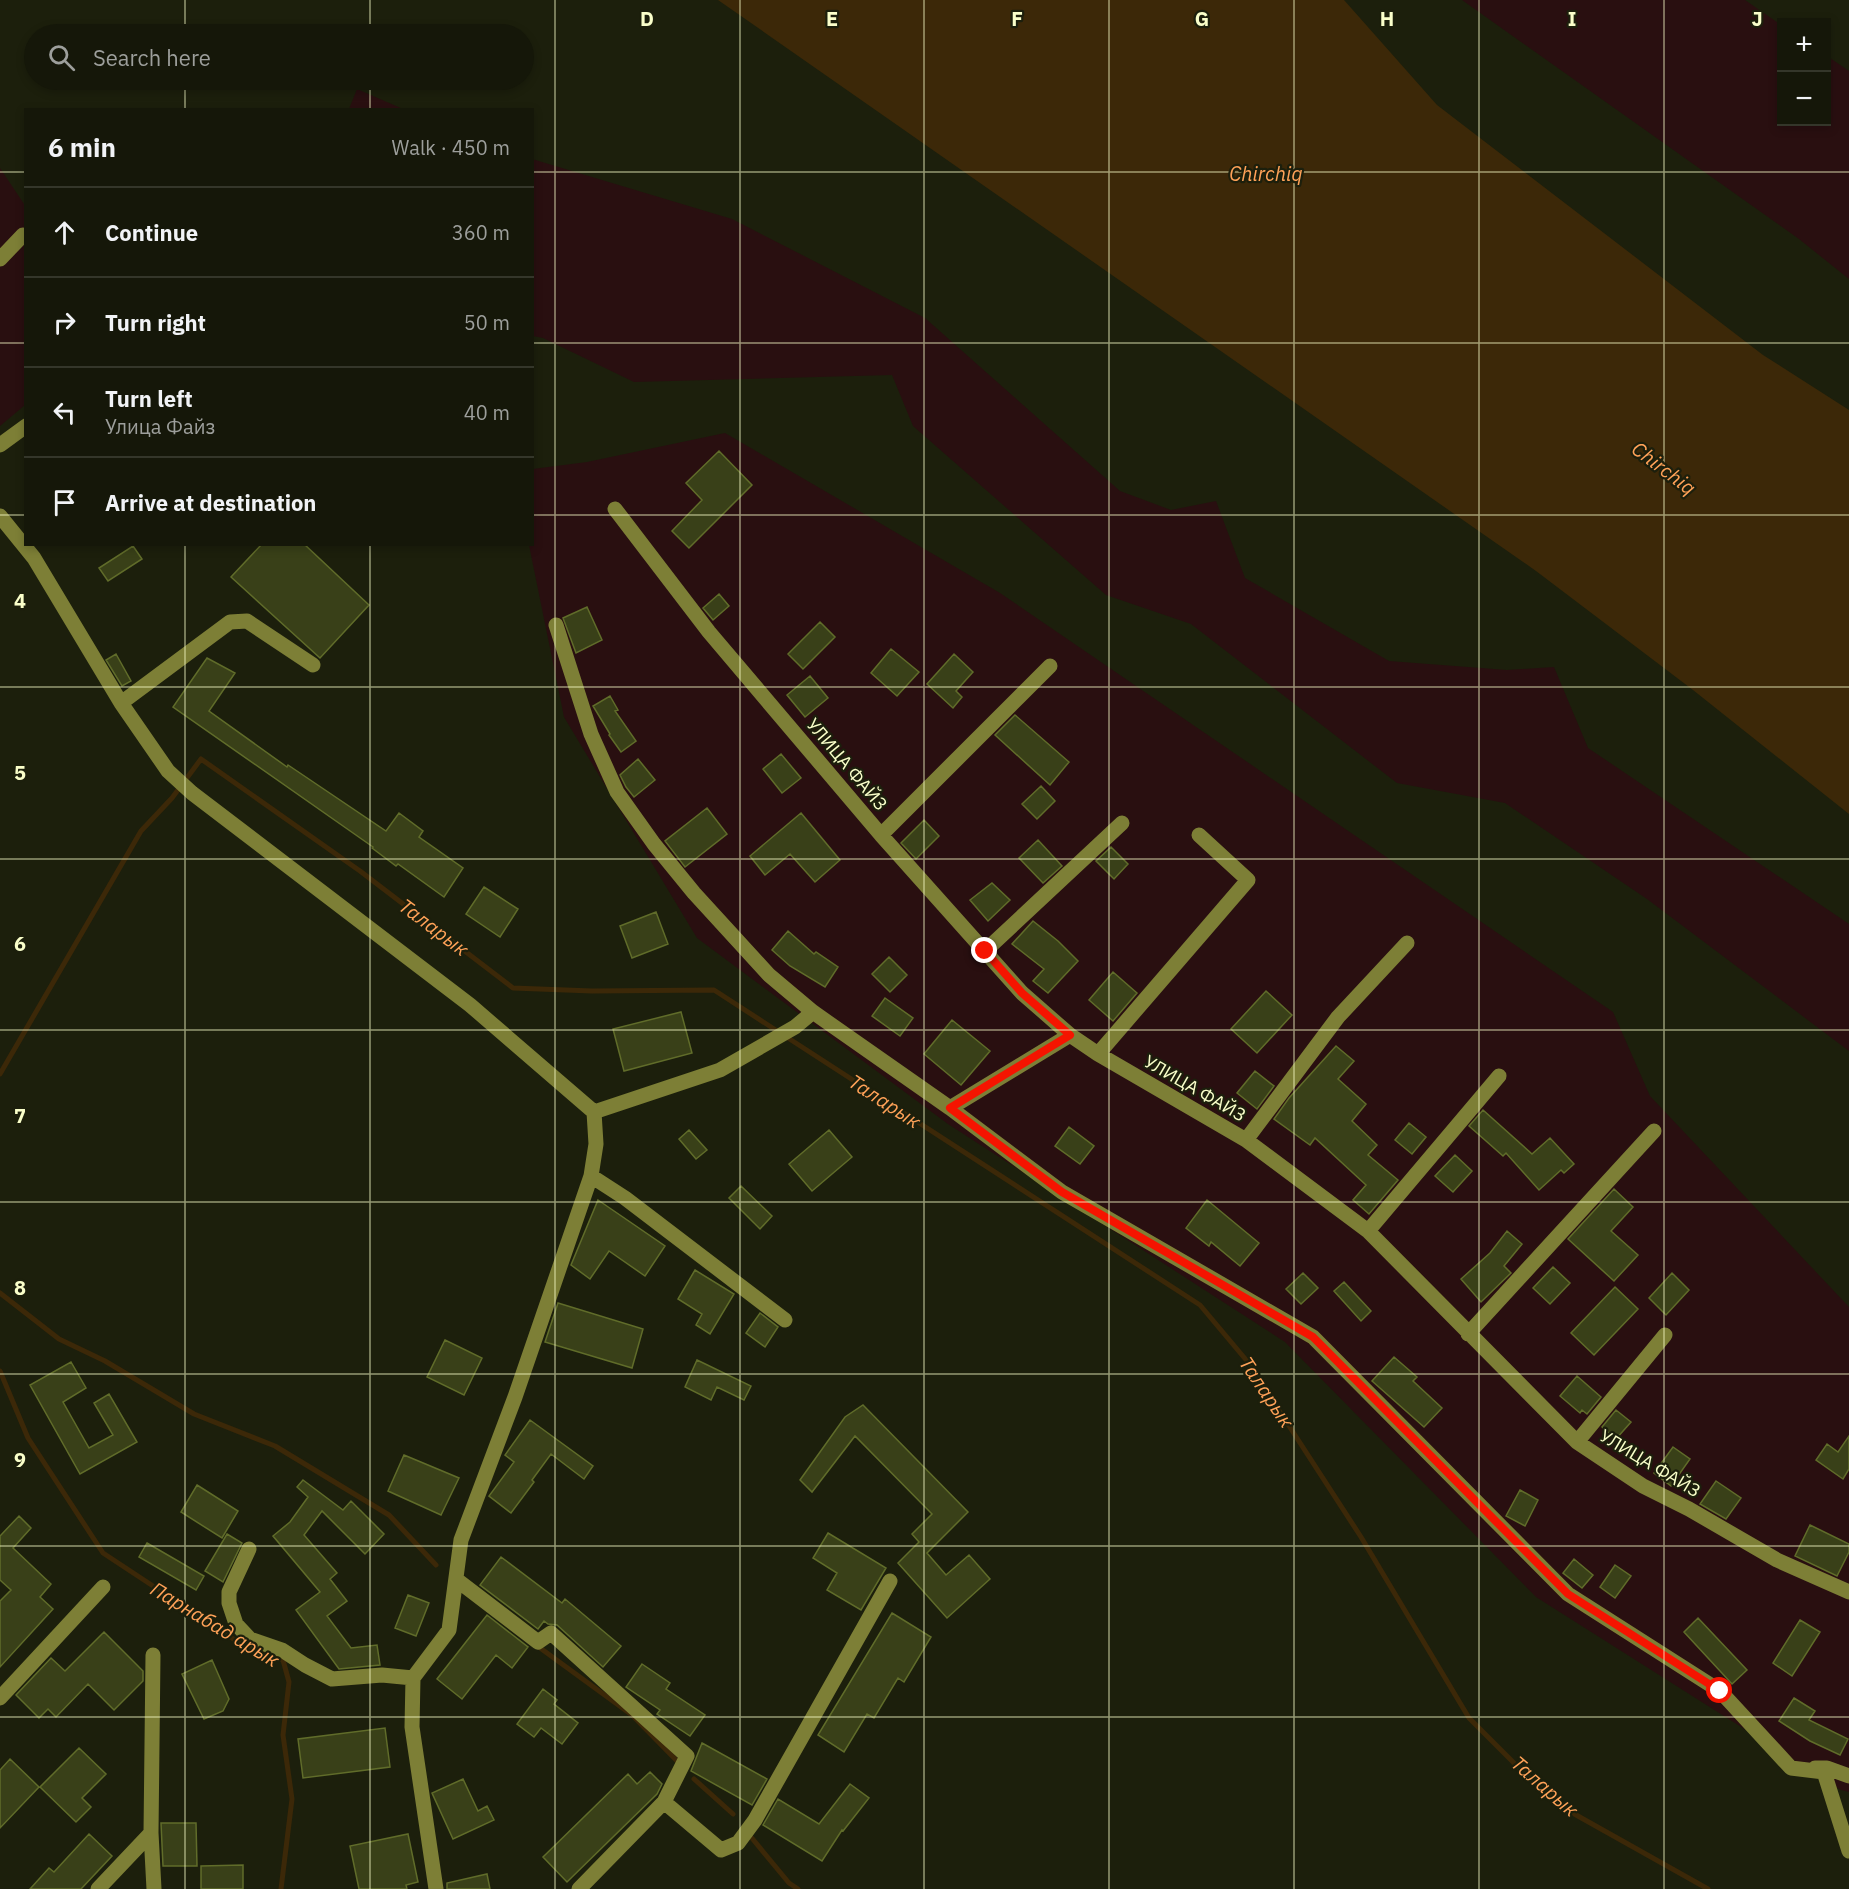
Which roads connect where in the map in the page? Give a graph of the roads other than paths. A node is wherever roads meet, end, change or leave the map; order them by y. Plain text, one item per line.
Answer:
1 (22, 235) dead end
2 (0, 259) edge
3 (24, 427) edge
4 (0, 445) edge
5 (615, 509) dead end
6 (0, 516) edge
7 (24, 546) edge
8 (24, 546) edge
9 (556, 625) dead end
10 (313, 665) dead end
11 (1050, 666) dead end
12 (121, 703) junction
13 (1122, 823) dead end
14 (881, 835) junction
15 (1199, 835) dead end
16 (1407, 943) dead end
17 (985, 951) junction
18 (813, 1012) junction
19 (1070, 1035) junction
20 (1098, 1054) junction
21 (1499, 1076) dead end
22 (950, 1108) junction
23 (594, 1112) junction
24 (1654, 1131) dead end
25 (1246, 1140) junction
26 (591, 1176) junction
27 (1368, 1231) junction
28 (785, 1320) dead end
29 (1468, 1334) junction
30 (1665, 1335) dead end
31 (1577, 1442) junction
32 (249, 1549) dead end
33 (457, 1580) junction
34 (890, 1581) dead end
35 (103, 1587) dead end
36 (1849, 1592) edge
37 (153, 1655) dead end
38 (413, 1678) junction
39 (0, 1698) edge
40 (1791, 1768) junction
41 (1849, 1776) edge
42 (664, 1802) junction
43 (151, 1833) junction
44 (1849, 1851) edge
45 (98, 1889) edge
46 (154, 1889) edge
47 (436, 1889) edge
48 (579, 1889) edge

1 - 2 street
3 - 4 street
5 - 14 street, УЛИЦА ФАЙЗ
6 - 8 street
7 - 12 street
9 - 18 street
10 - 12 street
11 - 14 street
12 - 23 street
13 - 17 street
14 - 17 street, УЛИЦА ФАЙЗ
15 - 20 street
16 - 25 street
17 - 19 street, УЛИЦА ФАЙЗ
18 - 22 street
18 - 23 street
19 - 20 street, УЛИЦА ФАЙЗ
19 - 22 street
20 - 25 street, УЛИЦА ФАЙЗ
21 - 27 street
22 - 40 street
23 - 26 street
24 - 29 street
25 - 27 street, УЛИЦА ФАЙЗ
26 - 28 street
26 - 33 street
27 - 29 street, УЛИЦА ФАЙЗ
29 - 31 street, УЛИЦА ФАЙЗ
30 - 31 street
31 - 36 street, УЛИЦА ФАЙЗ
32 - 38 street
33 - 38 street
33 - 42 street
34 - 42 street
35 - 39 street
37 - 43 street
38 - 47 street
40 - 41 street
40 - 44 street
42 - 48 street
43 - 45 street
43 - 46 street

